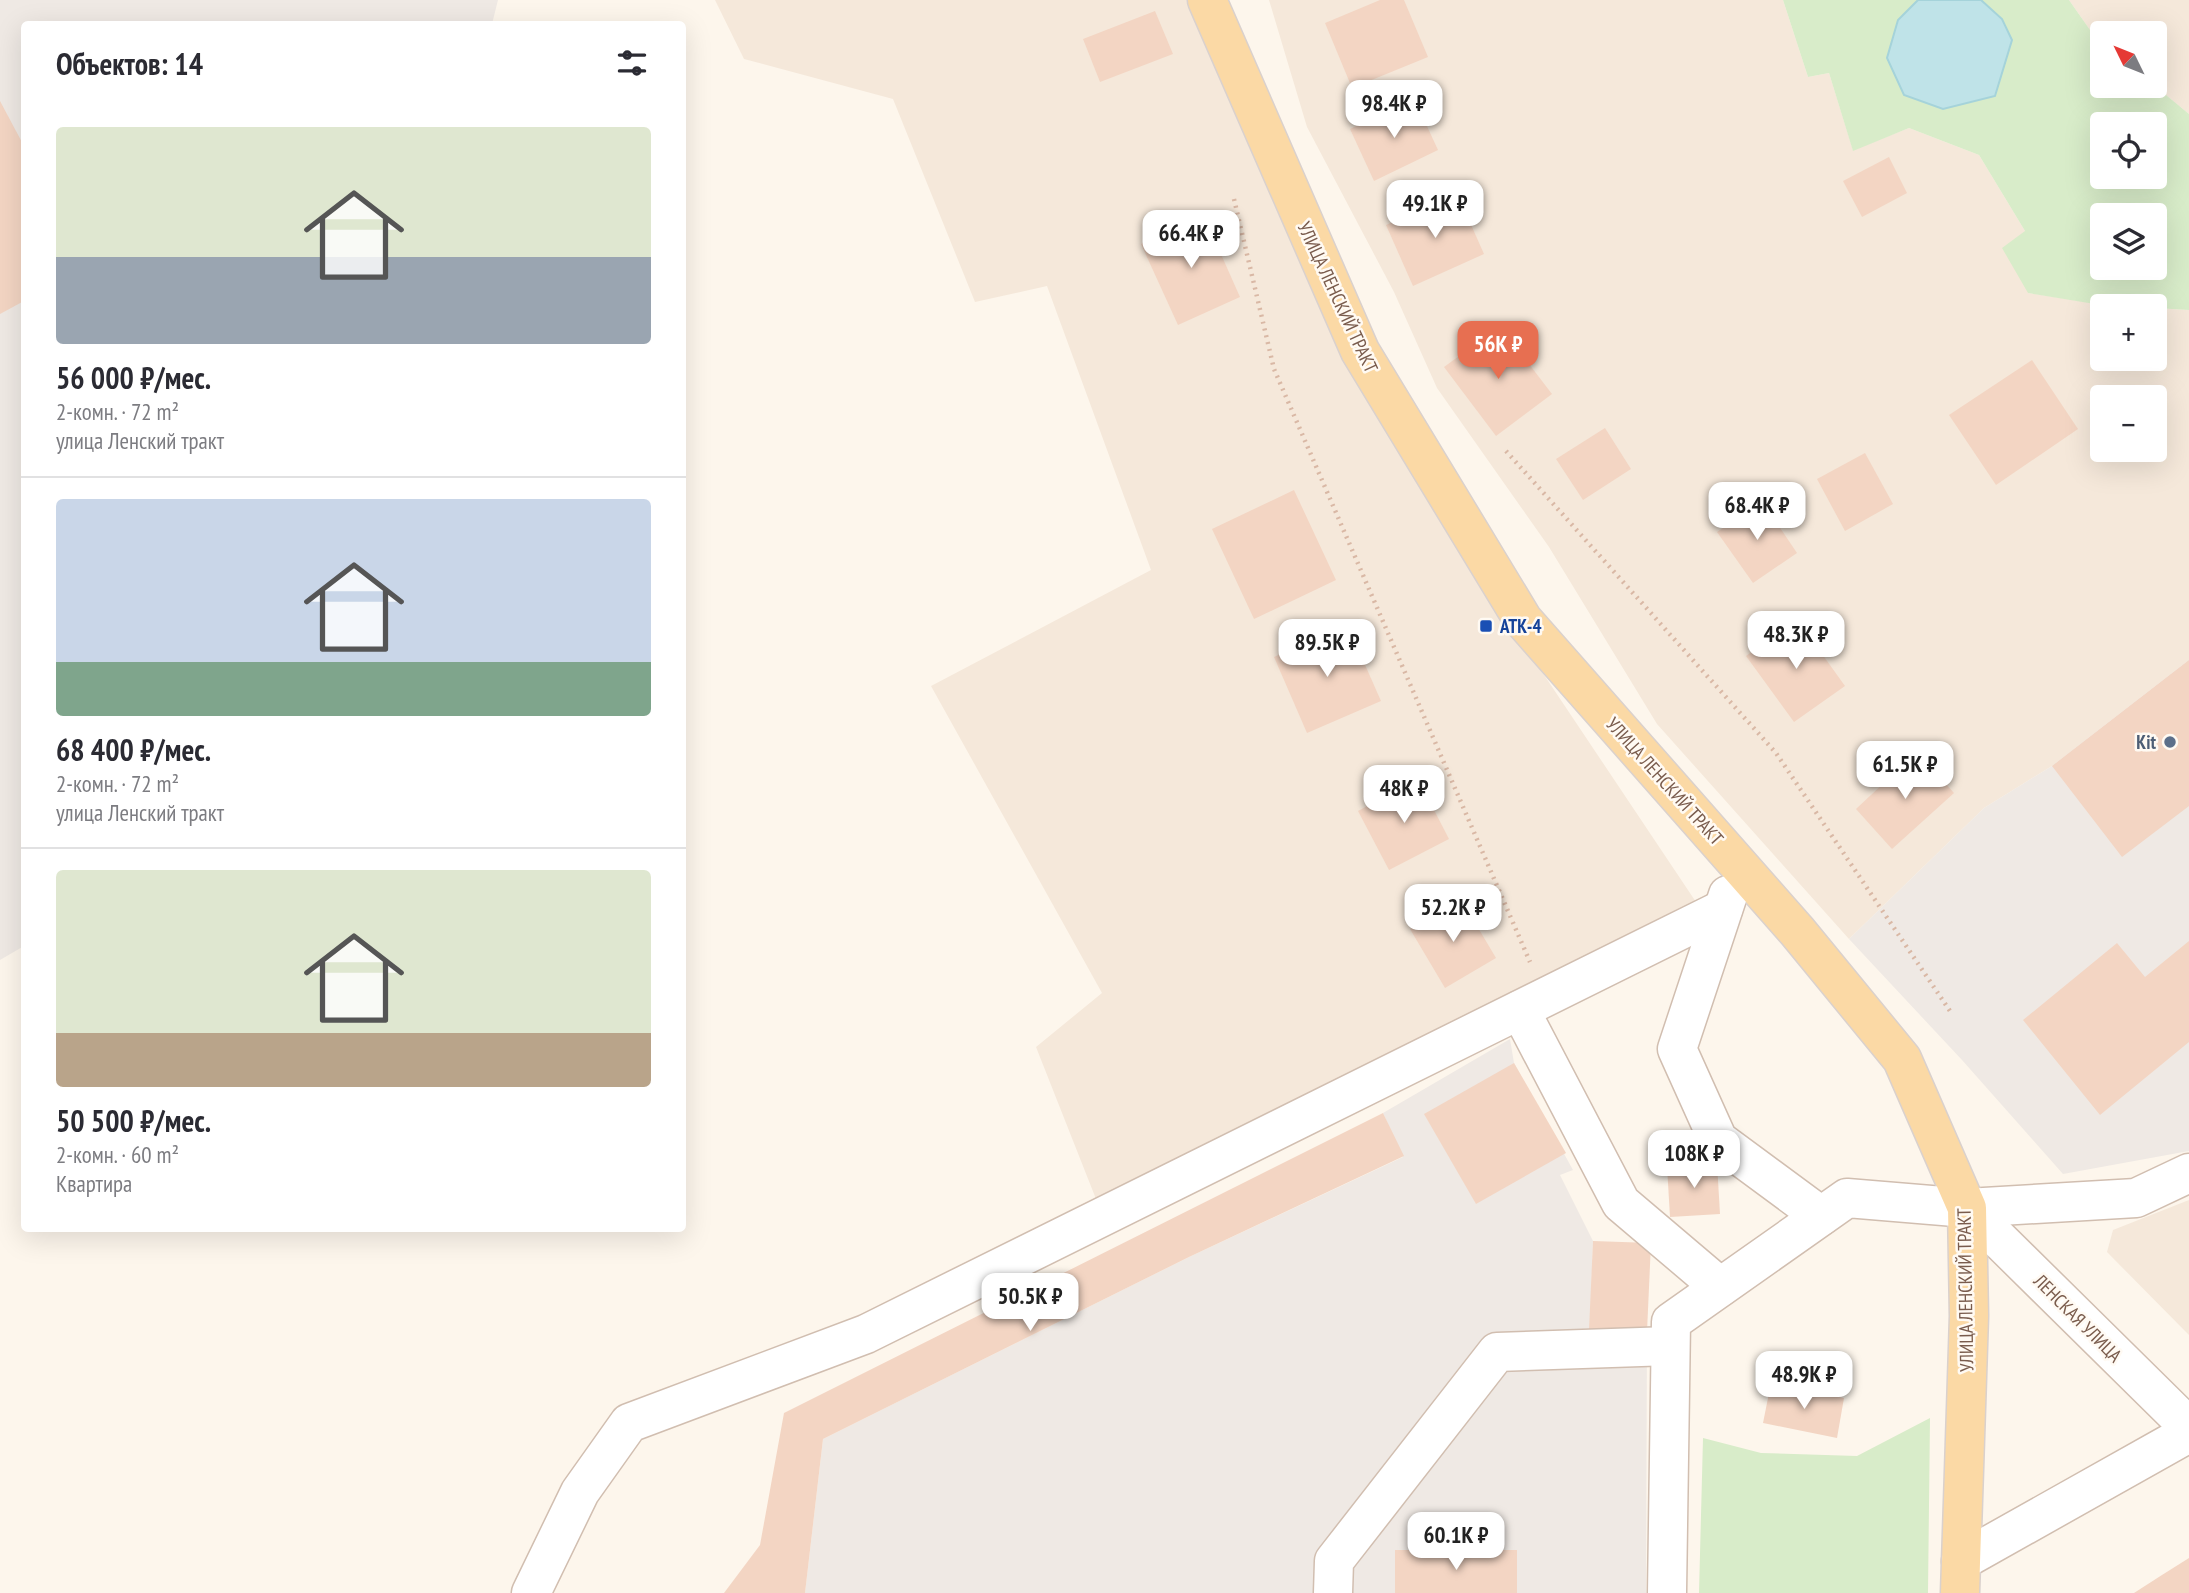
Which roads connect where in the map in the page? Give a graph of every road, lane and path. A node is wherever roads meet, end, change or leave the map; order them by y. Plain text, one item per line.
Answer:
1 (1207, 0) edge
2 (1234, 199) dead end
3 (1506, 451) dead end
4 (1738, 864) junction
5 (1723, 909) junction
6 (1533, 1004) junction
7 (1952, 1014) dead end
8 (2189, 1172) edge
9 (1966, 1208) junction
10 (1821, 1216) junction
11 (1720, 1287) junction
12 (1670, 1346) junction
13 (2189, 1427) edge
14 (2189, 1433) edge
15 (1961, 1577) edge
16 (531, 1593) edge
17 (1333, 1593) edge
18 (1667, 1593) edge

1 - 4 main road, УЛИЦА ЛЕНСКИЙ ТРАКТ
2 - 6 path
3 - 7 path
4 - 5 street
4 - 9 main road, УЛИЦА ЛЕНСКИЙ ТРАКТ
5 - 6 street
5 - 10 street
6 - 11 street
6 - 16 street
8 - 9 street
9 - 10 street
9 - 13 street, ЛЕНСКАЯ УЛИЦА
9 - 15 main road, УЛИЦА ЛЕНСКИЙ ТРАКТ
10 - 11 street
11 - 12 street
12 - 17 street
12 - 18 street
14 - 15 street

